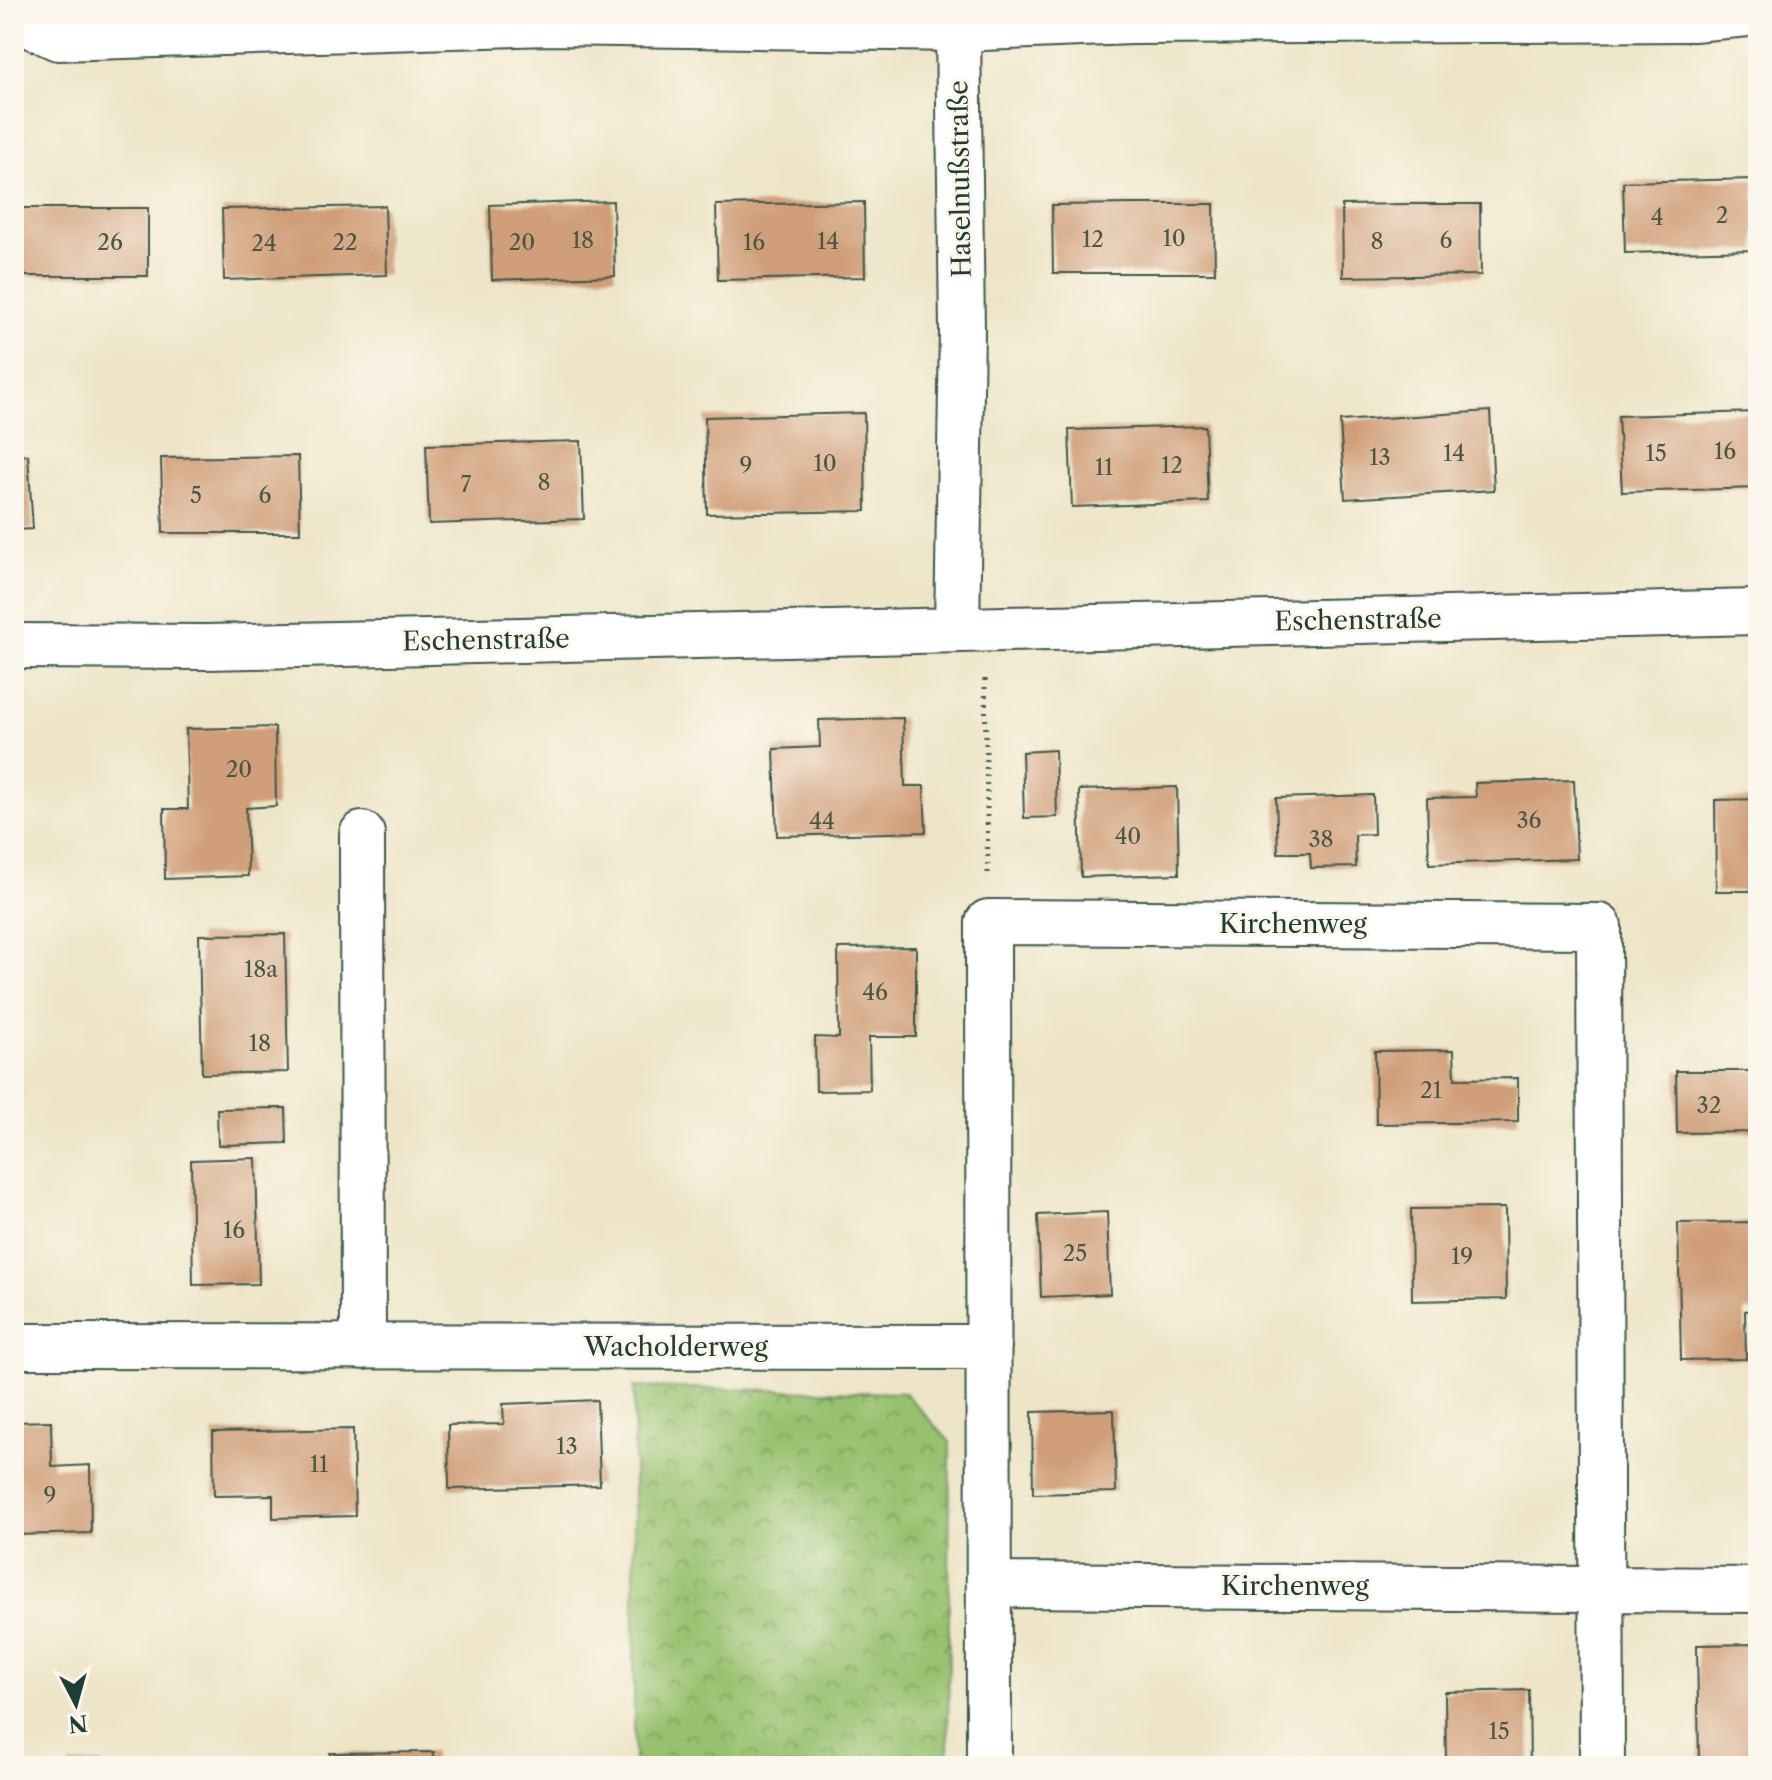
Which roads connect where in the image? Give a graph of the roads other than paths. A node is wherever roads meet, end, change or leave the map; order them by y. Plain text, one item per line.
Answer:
1 (1748, 14) edge
2 (1693, 16) edge
3 (14, 18) edge
4 (550, 18) edge
5 (1131, 18) edge
6 (958, 29) junction
7 (1758, 612) edge
8 (971, 629) junction
9 (14, 646) edge
10 (362, 834) dead end
11 (14, 1346) edge
12 (363, 1347) junction
13 (989, 1347) junction
14 (989, 1585) junction
15 (1602, 1587) junction
16 (1758, 1590) edge
17 (989, 1766) edge
18 (1602, 1766) edge

1 - 2 street
2 - 5 street
3 - 4 street
4 - 6 street
5 - 6 street
6 - 8 street, Haselnußstraße
7 - 8 street, Eschenstraße
8 - 9 street, Eschenstraße
10 - 12 street
11 - 12 street, Wacholderweg
12 - 13 street, Wacholderweg
13 - 14 street
13 - 15 street, Kirchenweg
14 - 15 street, Kirchenweg
14 - 17 street
15 - 16 street, Kirchenweg
15 - 18 street, Kirchenweg

